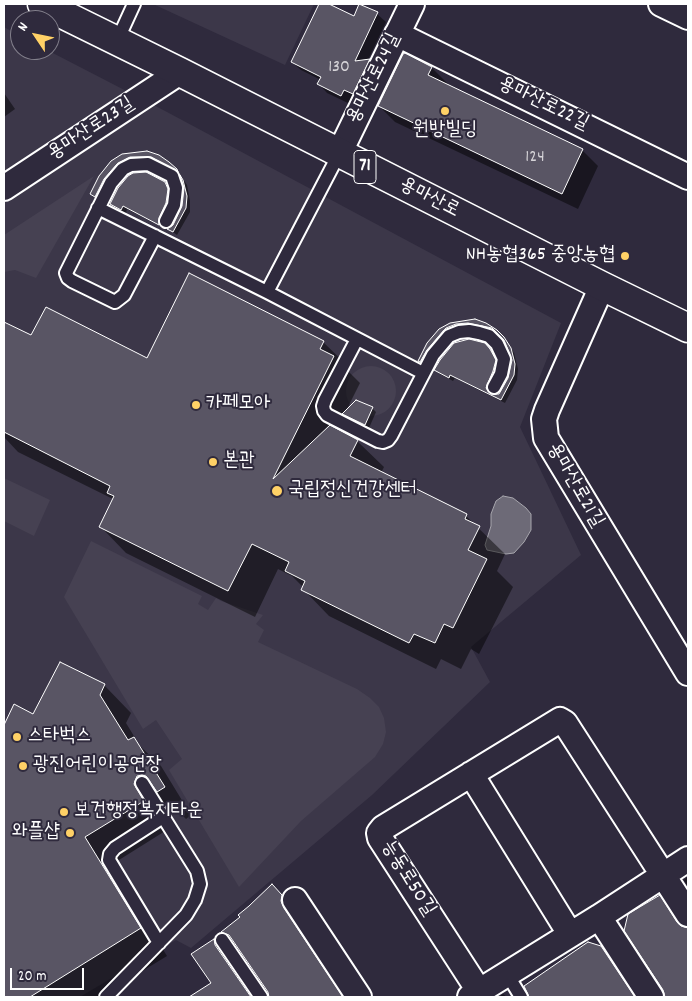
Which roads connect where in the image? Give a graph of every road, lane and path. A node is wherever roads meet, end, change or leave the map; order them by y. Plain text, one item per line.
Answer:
1 (42, 4) edge
2 (134, 4) edge
3 (412, 4) edge
4 (661, 4) edge
5 (688, 17) edge
6 (397, 34) junction
7 (117, 41) junction
8 (180, 72) junction
9 (339, 154) junction
10 (688, 177) edge
11 (4, 188) edge
12 (98, 208) junction
13 (166, 221) dead end
14 (155, 236) junction
15 (602, 286) junction
16 (267, 292) junction
17 (688, 328) edge
18 (357, 339) junction
19 (424, 373) junction
20 (494, 387) dead end
21 (688, 673) edge
22 (471, 774) junction
23 (142, 782) dead end
24 (164, 817) junction
25 (688, 859) edge
26 (664, 875) junction
27 (295, 900) dead end
28 (688, 914) edge
29 (599, 917) junction
30 (570, 934) junction
31 (222, 940) dead end
32 (159, 943) junction
33 (506, 974) junction
34 (474, 994) edge
35 (106, 997) edge
36 (261, 997) edge
37 (359, 997) edge
38 (521, 997) edge
39 (651, 997) edge

1 - 7 main road, 용마산로 / 71
2 - 7 lane
3 - 6 street, 용마산로24길
4 - 5 street
6 - 9 street, 용마산로24길
6 - 10 street, 용마산로22길
7 - 8 main road, 용마산로 / 71
8 - 9 main road, 용마산로 / 71
8 - 11 street, 용마산로23길
9 - 15 main road, 용마산로 / 71
9 - 16 lane
12 - 13 lane
12 - 14 lane
12 - 14 lane
14 - 16 lane
15 - 17 main road, 용마산로 / 71
15 - 21 street, 용마산로21길
16 - 18 lane
18 - 19 lane
18 - 19 lane
19 - 20 lane
22 - 26 street, 능동로50길
22 - 30 street
22 - 34 street, 능동로50길
23 - 24 lane
24 - 32 lane
24 - 32 lane
25 - 26 street, 능동로50길
26 - 28 street, 능동로50길
26 - 29 street, 능동로50길
27 - 37 street
29 - 30 street, 능동로50길
29 - 39 street
30 - 33 street, 능동로50길
31 - 36 lane
32 - 35 lane
33 - 34 street, 능동로50길
33 - 38 lane

